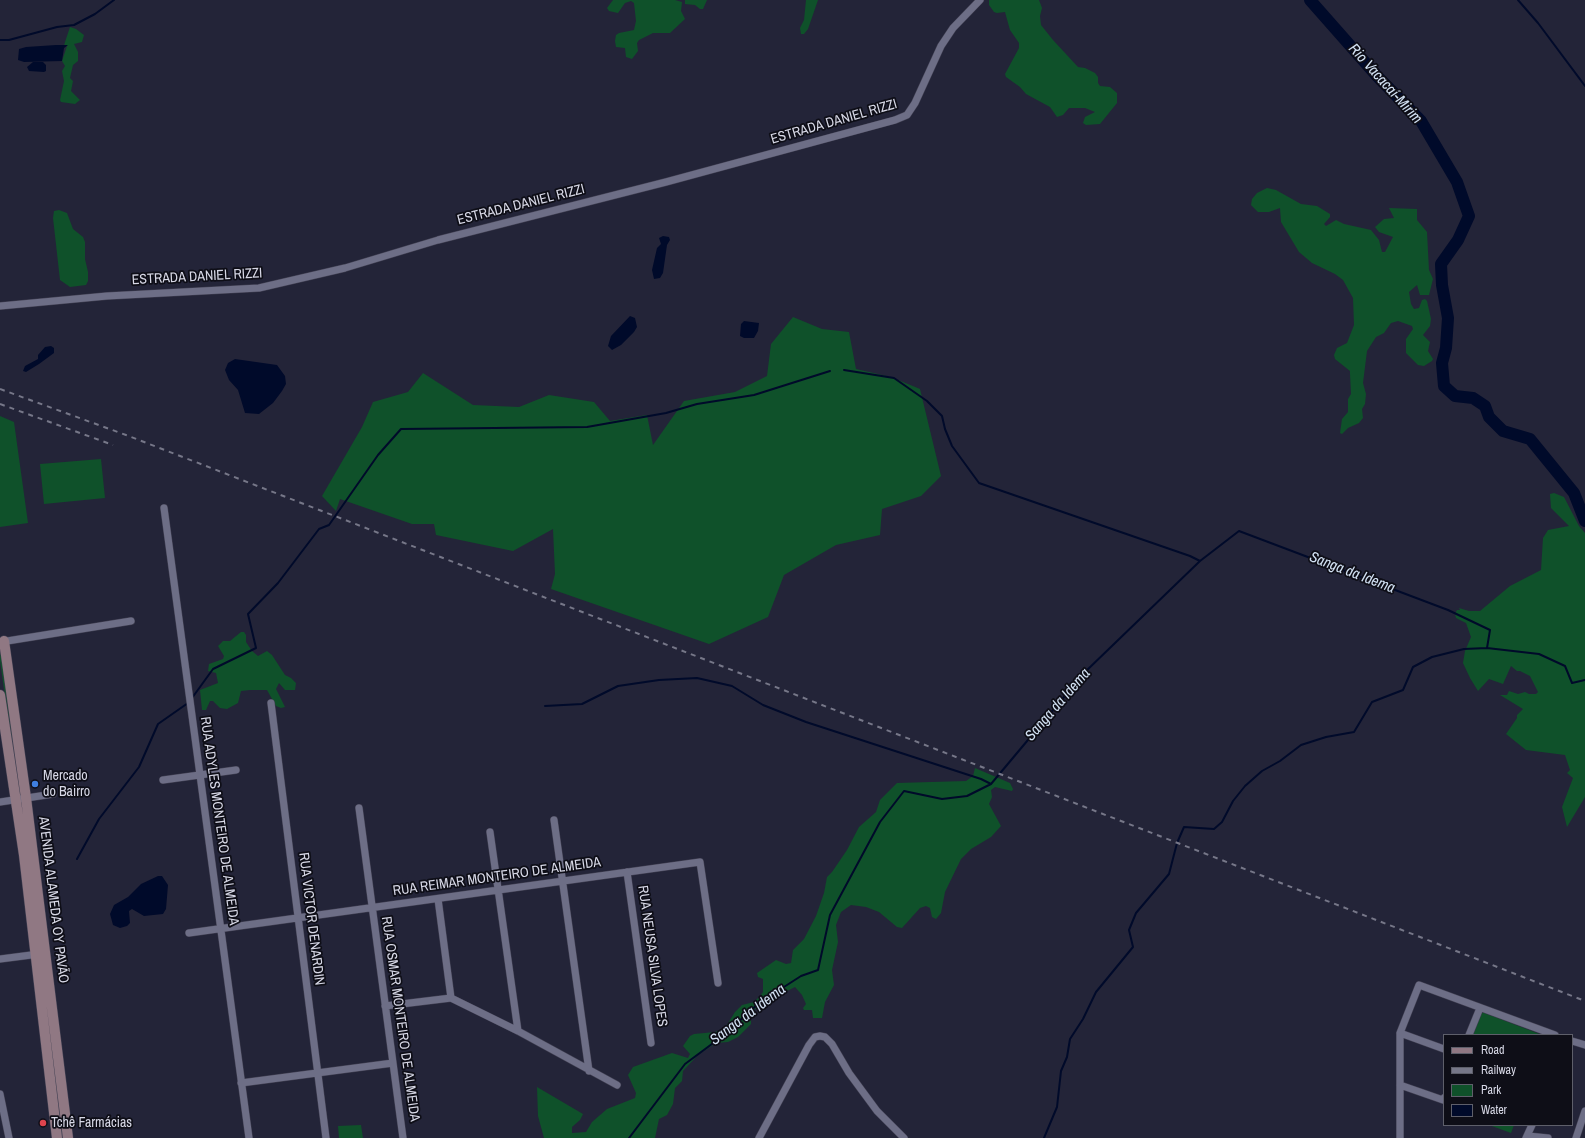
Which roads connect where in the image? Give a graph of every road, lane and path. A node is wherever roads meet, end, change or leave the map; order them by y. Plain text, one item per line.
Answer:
1 (980, 0) edge
2 (0, 306) edge
3 (164, 508) dead end
4 (131, 621) dead end
5 (2, 641) edge
6 (0, 695) edge
7 (270, 703) dead end
8 (236, 770) dead end
9 (200, 775) junction
10 (163, 780) dead end
11 (53, 794) dead end
12 (21, 799) junction
13 (0, 802) edge
14 (359, 808) dead end
15 (554, 820) dead end
16 (490, 832) dead end
17 (626, 872) junction
18 (564, 881) junction
19 (497, 890) junction
20 (438, 899) junction
21 (372, 908) junction
22 (298, 918) junction
23 (221, 929) junction
24 (189, 933) dead end
25 (40, 954) junction
26 (0, 960) edge
27 (718, 983) dead end
28 (451, 998) junction
29 (386, 1006) junction
30 (1480, 1008) junction
31 (518, 1031) junction
32 (1400, 1032) junction
33 (1469, 1034) edge
34 (1551, 1034) edge
35 (1574, 1041) edge
36 (651, 1043) dead end
37 (1585, 1046) edge
38 (1443, 1049) edge
39 (393, 1063) junction
40 (589, 1071) junction
41 (318, 1073) junction
42 (241, 1083) junction
43 (617, 1085) dead end
44 (1400, 1085) junction
45 (0, 1094) edge
46 (1443, 1100) edge
47 (1585, 1111) edge
48 (1532, 1126) edge
49 (1527, 1137) edge
50 (9, 1138) edge
51 (57, 1138) edge
52 (68, 1138) edge
53 (249, 1138) edge
54 (326, 1138) edge
55 (403, 1138) edge
56 (759, 1138) edge
57 (904, 1138) edge
58 (1400, 1138) edge
59 (1548, 1138) edge
60 (1576, 1138) edge

1 - 2 street, ESTRADA DANIEL RIZZI
3 - 9 street, RUA ADYLES MONTEIRO DE ALMEIDA
4 - 5 street
5 - 12 street, AVENIDA ALAMEDA OY PAVÃO
6 - 12 street, AVENIDA ALAMEDA OY PAVÃO
7 - 22 street, RUA VICTOR DENARDIN
8 - 9 street
9 - 10 street
9 - 23 street, RUA ADYLES MONTEIRO DE ALMEIDA
11 - 12 street
12 - 13 street
12 - 25 street, AVENIDA ALAMEDA OY PAVÃO
14 - 21 street, RUA OSMAR MONTEIRO DE ALMEIDA
15 - 18 street
16 - 19 street
17 - 18 street, RUA REIMAR MONTEIRO DE ALMEIDA
17 - 27 street, RUA REIMAR MONTEIRO DE ALMEIDA
17 - 36 street, RUA NEUSA SILVA LOPES
18 - 19 street, RUA REIMAR MONTEIRO DE ALMEIDA
18 - 40 street
19 - 20 street, RUA REIMAR MONTEIRO DE ALMEIDA
19 - 31 street
20 - 21 street, RUA REIMAR MONTEIRO DE ALMEIDA
20 - 28 street
21 - 22 street, RUA REIMAR MONTEIRO DE ALMEIDA
21 - 29 street, RUA OSMAR MONTEIRO DE ALMEIDA
22 - 23 street, RUA REIMAR MONTEIRO DE ALMEIDA
22 - 41 street, RUA VICTOR DENARDIN
23 - 24 street, RUA REIMAR MONTEIRO DE ALMEIDA
23 - 42 street, RUA ADYLES MONTEIRO DE ALMEIDA
25 - 26 street
25 - 51 street, AVENIDA ALAMEDA OY PAVÃO
25 - 52 street, AVENIDA ALAMEDA OY PAVÃO
28 - 29 street
28 - 31 street
29 - 39 street, RUA OSMAR MONTEIRO DE ALMEIDA
30 - 32 street
30 - 33 street
30 - 34 street
31 - 40 street
32 - 38 street
32 - 44 street
35 - 37 street
39 - 41 street
39 - 55 street, RUA OSMAR MONTEIRO DE ALMEIDA
40 - 43 street
41 - 42 street
41 - 54 street, RUA VICTOR DENARDIN
42 - 53 street, RUA ADYLES MONTEIRO DE ALMEIDA
44 - 46 street
44 - 58 street
45 - 50 street
47 - 60 street
48 - 49 street
49 - 59 street
56 - 57 street

